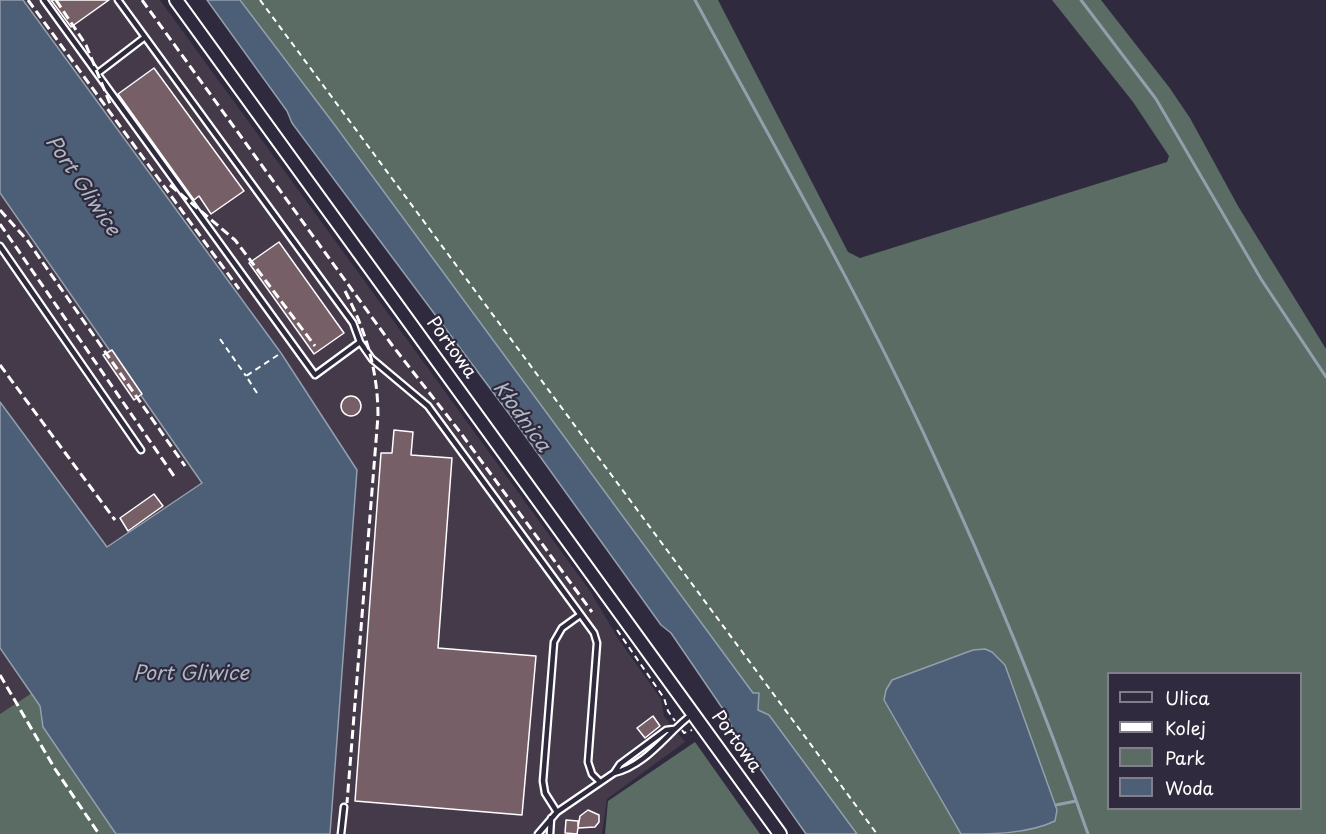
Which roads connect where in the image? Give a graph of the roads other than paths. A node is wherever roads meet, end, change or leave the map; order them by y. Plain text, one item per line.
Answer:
1 (44, 0) edge
2 (118, 0) edge
3 (176, 0) edge
4 (145, 37) junction
5 (98, 73) junction
6 (0, 246) edge
7 (360, 342) junction
8 (141, 450) dead end
9 (580, 615) junction
10 (693, 713) junction
11 (674, 729) junction
12 (614, 773) junction
13 (600, 782) junction
14 (344, 807) dead end
15 (557, 812) junction
16 (551, 818) junction
17 (341, 834) edge
18 (538, 834) edge
19 (550, 834) edge
20 (780, 834) edge

1 - 5 lane
2 - 4 lane
3 - 10 street, Portowa
4 - 5 lane
4 - 7 lane
5 - 7 lane
6 - 8 lane
7 - 9 lane
9 - 13 lane
9 - 15 lane
10 - 11 lane
10 - 20 street, Portowa
11 - 12 lane
11 - 12 lane
12 - 13 lane
13 - 15 lane
14 - 17 lane
15 - 16 lane
16 - 18 lane
16 - 19 lane

